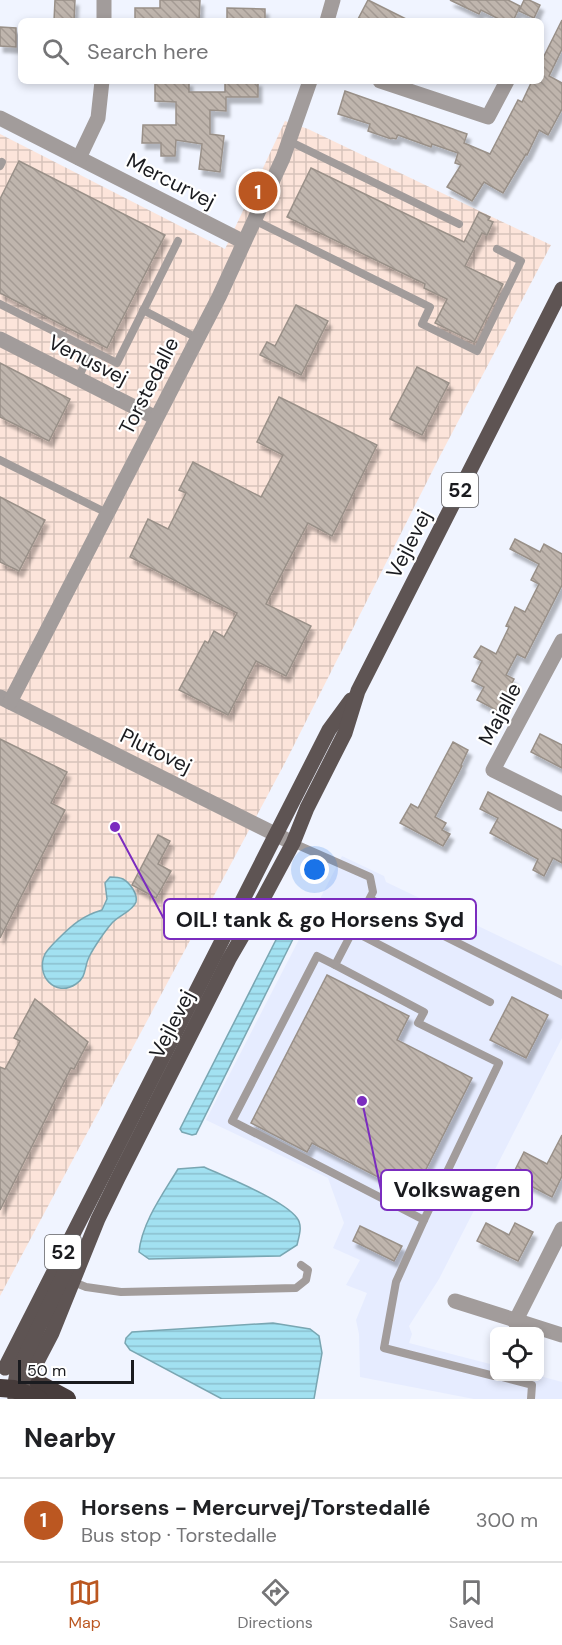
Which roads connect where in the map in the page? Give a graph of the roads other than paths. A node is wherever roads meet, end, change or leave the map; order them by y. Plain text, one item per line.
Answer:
1 (104, 0) edge
2 (333, 0) edge
3 (104, 18) edge
4 (328, 18) edge
5 (102, 84) edge
6 (309, 84) edge
7 (389, 84) edge
8 (505, 84) edge
9 (0, 118) edge
10 (290, 141) junction
11 (79, 158) junction
12 (254, 220) junction
13 (459, 224) dead end
14 (178, 242) dead end
15 (244, 242) junction
16 (497, 249) dead end
17 (562, 289) edge
18 (0, 304) edge
19 (143, 310) junction
20 (197, 338) junction
21 (0, 339) edge
22 (92, 350) junction
23 (78, 378) junction
24 (156, 418) junction
25 (0, 460) edge
26 (107, 513) junction
27 (562, 641) edge
28 (558, 660) edge
29 (358, 691) junction
30 (5, 700) edge
31 (562, 804) edge
32 (276, 834) junction
33 (293, 843) junction
34 (370, 899) junction
35 (353, 931) junction
36 (335, 965) junction
37 (562, 994) edge
38 (490, 1002) dead end
39 (424, 1220) junction
40 (562, 1229) edge
41 (302, 1266) dead end
42 (61, 1280) junction
43 (455, 1301) dead end
44 (515, 1322) junction
45 (562, 1335) edge
46 (490, 1374) edge
47 (516, 1381) edge
48 (12, 1386) edge
49 (67, 1399) edge
50 (531, 1399) edge

1 - 3 street
2 - 4 street
5 - 11 street
6 - 10 street, Torstedalle
7 - 8 street
9 - 11 street, Mercurvej
10 - 12 street, Torstedalle
10 - 13 lane
11 - 15 street, Mercurvej
12 - 15 street, Torstedalle
12 - 16 lane
14 - 19 lane
15 - 20 street, Torstedalle
17 - 29 main road, Vejlevej / 52
18 - 22 lane
19 - 20 lane
19 - 22 lane
20 - 24 street, Torstedalle
21 - 23 street, Venusvej
22 - 23 lane
23 - 24 street, Venusvej
24 - 26 street, Torstedalle
25 - 26 lane
26 - 30 street, Torstedalle
27 - 28 street, Majalle
28 - 31 street, Majalle
29 - 32 main road, Vejlevej / 52
29 - 33 main road, Vejlevej / 52
30 - 32 street, Plutovej
32 - 33 street, Plutovej
32 - 42 main road, Vejlevej / 52
33 - 34 lane
33 - 42 main road, Vejlevej / 52
34 - 35 lane
34 - 37 lane
35 - 36 lane
35 - 38 lane
36 - 39 lane
36 - 39 lane
39 - 46 lane
40 - 44 street
41 - 42 lane
42 - 48 main road, Vejlevej / 52
42 - 48 main road, Vejlevej / 52
43 - 44 street
44 - 45 street
47 - 50 lane
48 - 49 highway

